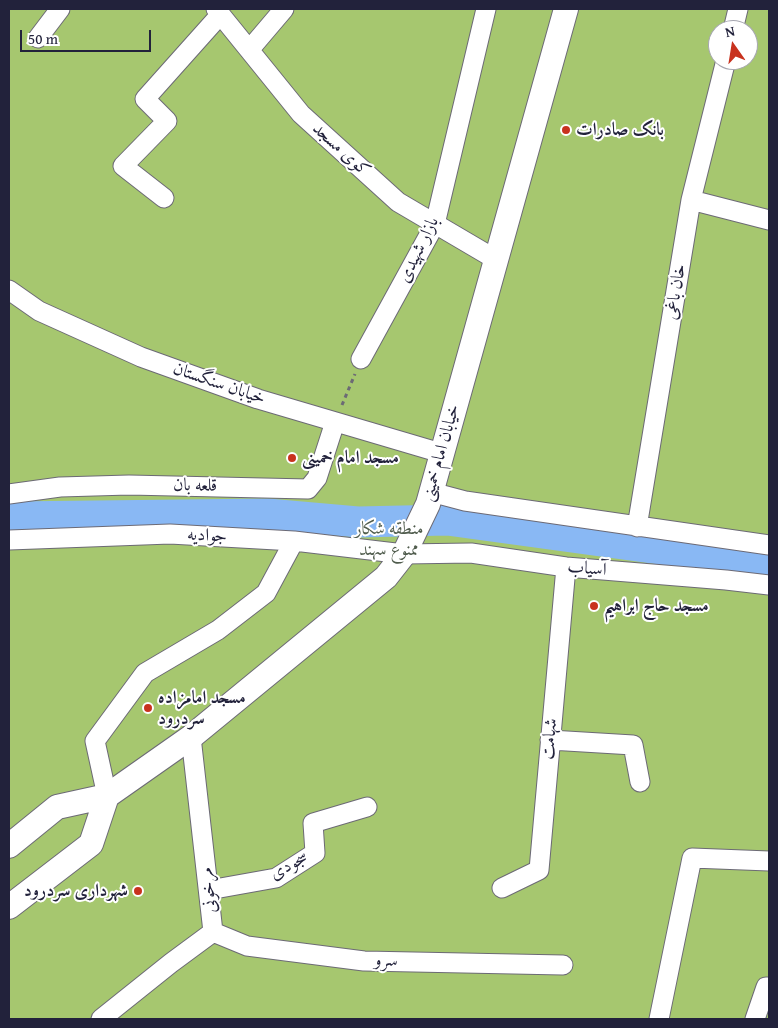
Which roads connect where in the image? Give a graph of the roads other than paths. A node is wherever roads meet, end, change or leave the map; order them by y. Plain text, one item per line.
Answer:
1 (60, 9) edge
2 (284, 9) edge
3 (486, 9) edge
4 (566, 9) edge
5 (218, 12) edge
6 (38, 38) dead end
7 (250, 49) junction
8 (724, 70) edge
9 (164, 198) dead end
10 (691, 200) junction
11 (769, 220) edge
12 (436, 224) junction
13 (495, 259) junction
14 (9, 290) edge
15 (361, 359) road end
16 (335, 422) junction
17 (441, 453) junction
18 (9, 494) edge
19 (429, 498) junction
20 (637, 527) junction
21 (9, 540) edge
22 (294, 541) junction
23 (769, 545) edge
24 (404, 554) junction
25 (566, 567) junction
26 (769, 586) edge
27 (192, 737) junction
28 (550, 740) junction
29 (640, 782) dead end
30 (107, 796) junction
31 (368, 807) dead end
32 (9, 846) edge
33 (769, 861) edge
34 (502, 888) dead end
35 (209, 890) junction
36 (9, 907) edge
37 (213, 932) junction
38 (563, 965) dead end
39 (769, 987) edge
40 (101, 1019) edge
41 (659, 1019) edge
42 (756, 1019) edge

1 - 6 street
2 - 7 street
3 - 12 street, بازار شهیدی
4 - 13 main road, خیابان امام خمینی
5 - 7 street, کوی مسجد
5 - 9 street
7 - 12 street, کوی مسجد
8 - 10 street, خان باغی
10 - 11 street
10 - 20 street, خان باغی
12 - 13 street, کوی مسجد
12 - 15 street, بازار شهیدی
13 - 17 main road, خیابان امام خمینی
14 - 16 street, خیابان سنگستان
16 - 17 street, خیابان سنگستان
16 - 18 street, قلعه بان
17 - 19 main road, خیابان امام خمینی
19 - 20 street
19 - 24 main road, خیابان امام خمینی
20 - 23 street
21 - 22 street, جوادیه
22 - 24 street, جوادیه
22 - 30 street
24 - 25 street, آسیاب
24 - 27 main road, خیابان امام خمینی
25 - 26 street, آسیاب
25 - 28 street, شهامت
27 - 30 main road, خیابان امام خمینی
27 - 35 street, مرخونی
28 - 29 street
28 - 34 street, شهامت
30 - 32 main road, خیابان امام خمینی
30 - 36 main road
31 - 35 street, سجودی
33 - 41 street
35 - 37 street, مرخونی
37 - 38 street, سرو
37 - 40 street, مرخونی
39 - 42 street

